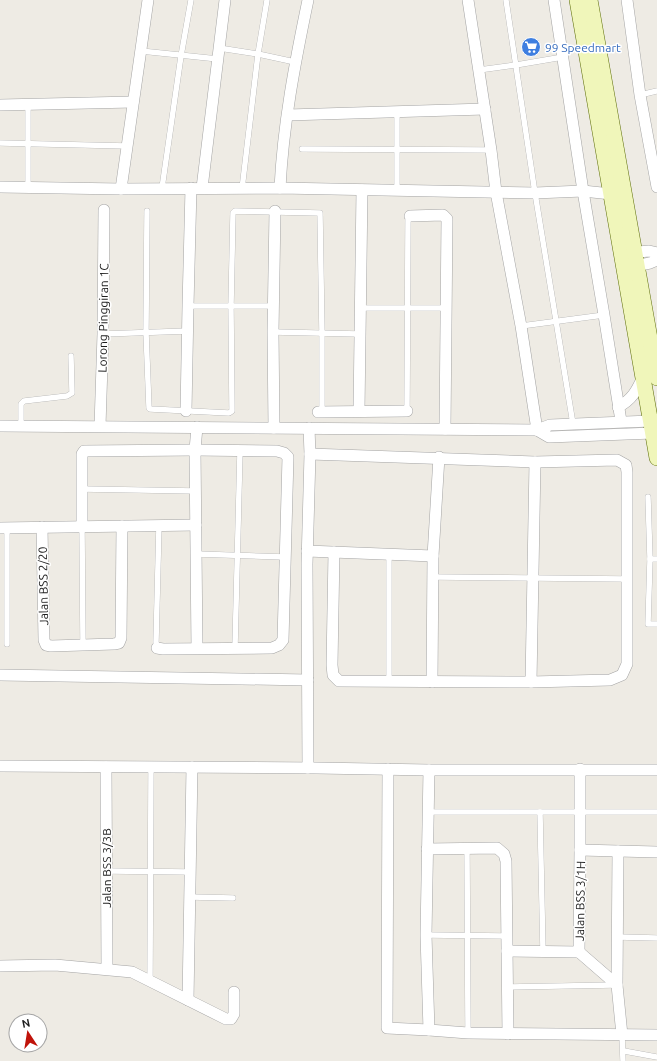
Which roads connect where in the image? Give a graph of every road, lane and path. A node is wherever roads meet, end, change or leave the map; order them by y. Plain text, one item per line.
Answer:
1 (148, 0) edge
2 (191, 0) edge
3 (225, 0) edge
4 (267, 0) edge
5 (308, 0) edge
6 (468, 0) edge
7 (506, 0) edge
8 (554, 0) edge
9 (576, 0) edge
10 (590, 0) edge
11 (627, 0) edge
12 (141, 51) junction
13 (219, 54) junction
14 (258, 54) junction
15 (181, 56) junction
16 (563, 57) junction
17 (295, 62) junction
18 (516, 65) junction
19 (479, 70) junction
20 (657, 91) edge
21 (640, 95) junction
22 (133, 102) junction
23 (0, 105) edge
24 (28, 105) junction
25 (485, 109) junction
26 (397, 112) junction
27 (288, 115) junction
28 (0, 143) edge
29 (28, 143) junction
30 (127, 146) junction
31 (302, 149) dead end
32 (398, 149) junction
33 (491, 150) junction
34 (0, 187) edge
35 (28, 187) junction
36 (657, 187) edge
37 (162, 188) junction
38 (197, 188) junction
39 (280, 188) junction
40 (121, 189) junction
41 (242, 189) junction
42 (362, 190) junction
43 (397, 190) junction
44 (496, 192) junction
45 (583, 192) junction
46 (535, 193) junction
47 (611, 194) junction
48 (104, 210) dead end
49 (147, 211) dead end
50 (275, 211) junction
51 (410, 216) joint
52 (657, 253) edge
53 (629, 260) junction
54 (657, 260) edge
55 (188, 306) junction
56 (231, 306) junction
57 (274, 306) junction
58 (360, 308) junction
59 (407, 308) junction
60 (446, 308) junction
61 (604, 315) junction
62 (557, 321) junction
63 (521, 326) junction
64 (188, 331) junction
65 (146, 332) junction
66 (273, 332) junction
67 (103, 334) junction
68 (322, 334) junction
69 (359, 334) junction
70 (71, 356) dead end
71 (650, 377) edge
72 (618, 407) junction
73 (186, 411) junction
74 (359, 411) junction
75 (407, 411) joint
76 (320, 412) joint
77 (621, 421) junction
78 (573, 424) junction
79 (0, 426) edge
80 (21, 426) junction
81 (100, 426) junction
82 (197, 427) junction
83 (654, 427) edge
84 (274, 428) junction
85 (309, 428) junction
86 (445, 429) junction
87 (537, 430) junction
88 (195, 450) junction
89 (240, 451) junction
90 (310, 454) junction
91 (439, 458) junction
92 (657, 458) edge
93 (535, 462) junction
94 (81, 489) junction
95 (196, 491) junction
96 (648, 497) dead end
97 (159, 525) junction
98 (196, 525) junction
99 (82, 526) junction
100 (122, 526) junction
101 (42, 527) junction
102 (3, 528) edge
103 (307, 551) junction
104 (334, 552) junction
105 (196, 554) junction
106 (389, 555) junction
107 (238, 556) junction
108 (433, 556) junction
109 (285, 557) junction
110 (650, 559) junction
111 (657, 559) edge
112 (432, 577) junction
113 (533, 578) junction
114 (628, 578) junction
115 (657, 624) edge
116 (7, 644) dead end
117 (83, 645) junction
118 (236, 647) junction
119 (157, 648) joint
120 (197, 648) junction
121 (0, 675) edge
122 (308, 680) junction
123 (389, 682) junction
124 (432, 682) junction
125 (531, 682) junction
126 (0, 766) edge
127 (106, 766) junction
128 (151, 767) junction
129 (192, 767) junction
130 (308, 768) junction
131 (388, 769) junction
132 (580, 769) junction
133 (429, 770) junction
134 (657, 770) edge
135 (428, 812) junction
136 (540, 812) junction
137 (580, 812) junction
138 (657, 812) edge
139 (467, 848) junction
140 (427, 849) junction
141 (580, 850) junction
142 (618, 851) junction
143 (657, 852) edge
144 (107, 871) junction
145 (150, 871) junction
146 (191, 872) junction
147 (190, 897) junction
148 (233, 898) dead end
149 (426, 935) junction
150 (467, 936) junction
151 (506, 936) junction
152 (618, 937) junction
153 (657, 938) edge
154 (507, 951) junction
155 (544, 952) junction
156 (579, 952) junction
157 (0, 966) edge
158 (107, 969) junction
159 (150, 981) junction
160 (617, 985) junction
161 (508, 986) junction
162 (234, 992) dead end
163 (188, 1000) junction
164 (429, 1030) junction
165 (468, 1033) junction
166 (508, 1034) junction
167 (622, 1035) junction
168 (657, 1035) edge
169 (624, 1051) junction
170 (657, 1058) edge
171 (623, 1061) edge

1 - 12 street
2 - 15 lane
3 - 13 street
4 - 14 lane
5 - 17 street
6 - 19 street
7 - 18 lane
8 - 16 street
9 - 47 street
10 - 53 street
11 - 21 street
12 - 15 lane
12 - 22 street
13 - 14 lane
13 - 15 lane
13 - 38 street
14 - 17 lane
14 - 41 lane
15 - 37 lane
16 - 18 lane
16 - 45 street
17 - 27 street
18 - 19 lane
18 - 46 lane
19 - 25 street
20 - 21 lane
21 - 36 street
22 - 24 street
22 - 30 street
23 - 24 street
24 - 29 lane
25 - 26 street
25 - 33 street
26 - 27 street
26 - 32 lane
27 - 39 street
28 - 29 lane
29 - 30 lane
29 - 35 lane
30 - 40 street
31 - 32 lane
32 - 33 lane
32 - 43 lane
33 - 44 street
34 - 35 street
35 - 40 street
37 - 38 street
37 - 40 street
38 - 41 street
38 - 55 street
39 - 41 street
39 - 42 street
42 - 43 street
42 - 58 street
43 - 44 street
44 - 46 street
44 - 63 street
45 - 46 street
45 - 47 street
45 - 61 street
46 - 62 lane
47 - 53 street
48 - 67 street, Lorong Pinggiran 1C
49 - 65 lane
50 - 56 lane
50 - 57 street
50 - 68 lane
51 - 59 lane
51 - 60 street
52 - 53 street
53 - 54 street
53 - 71 street
55 - 56 lane
55 - 64 street
56 - 57 lane
56 - 73 lane
57 - 66 street
58 - 59 lane
58 - 69 street
59 - 60 lane
59 - 75 lane
60 - 86 street
61 - 62 lane
61 - 72 street
62 - 63 lane
62 - 78 lane
63 - 87 street
64 - 65 lane
64 - 73 street
65 - 67 lane
65 - 73 lane
66 - 68 lane
66 - 84 street
67 - 81 street, Lorong Pinggiran 1C
68 - 69 lane
68 - 76 lane
69 - 74 street
70 - 80 lane
71 - 72 street
71 - 83 street
72 - 77 street
74 - 75 street
74 - 76 street
77 - 78 street
77 - 83 street
78 - 87 street
79 - 80 street
80 - 81 street
81 - 82 street
82 - 84 street
82 - 88 street
83 - 87 street
83 - 92 street
84 - 85 street
85 - 86 street
85 - 90 street
86 - 87 street
88 - 89 street
88 - 94 street
88 - 95 street
89 - 107 lane
89 - 109 street
90 - 91 street
90 - 103 street
91 - 93 street
91 - 108 street
93 - 113 street
93 - 114 street
94 - 95 lane
94 - 99 street
95 - 98 street
96 - 110 lane
97 - 98 street
97 - 100 street
97 - 119 lane
98 - 105 street
99 - 100 street
99 - 101 street
99 - 117 lane
100 - 117 street
101 - 102 street
101 - 117 street, Jalan BSS 2/20
102 - 116 lane
103 - 104 street
103 - 122 street
104 - 106 street
104 - 123 street
105 - 107 lane
105 - 120 street
106 - 108 street
106 - 123 lane
107 - 109 lane
107 - 118 lane
108 - 112 street
109 - 118 street
110 - 111 lane
110 - 115 lane
112 - 113 lane
112 - 124 street
113 - 114 lane
113 - 125 street
114 - 125 street
118 - 120 street
119 - 120 street
121 - 122 street
122 - 130 street
123 - 124 street
124 - 125 street
126 - 127 street
127 - 128 street
127 - 144 street, Jalan BSS 3/3B
128 - 129 street
128 - 145 lane
129 - 130 street
129 - 146 street
130 - 131 street
131 - 133 street
131 - 164 street
132 - 133 street
132 - 134 street
132 - 137 street, Jalan BSS 3/1H
133 - 135 street
135 - 136 lane
135 - 140 street
136 - 137 lane
136 - 155 lane
137 - 138 lane
137 - 141 street, Jalan BSS 3/1H
139 - 140 street
139 - 150 lane
139 - 151 street
140 - 149 street
141 - 142 street
141 - 156 street, Jalan BSS 3/1H
142 - 143 street
142 - 152 street
144 - 145 lane
144 - 158 street, Jalan BSS 3/3B
145 - 146 lane
145 - 159 lane
146 - 147 street
147 - 148 lane
147 - 163 street
149 - 150 lane
149 - 164 street
150 - 151 lane
150 - 165 lane
151 - 154 street
152 - 153 lane
152 - 160 street
154 - 155 street, Jalan BSS 3/1H
154 - 161 street
155 - 156 street, Jalan BSS 3/1H
156 - 160 street
157 - 158 street
158 - 159 street
159 - 163 street
160 - 161 lane
160 - 167 street
161 - 166 street
162 - 163 street
164 - 165 street
165 - 166 street
166 - 167 street
167 - 168 street
167 - 169 lane
169 - 170 lane
169 - 171 lane

